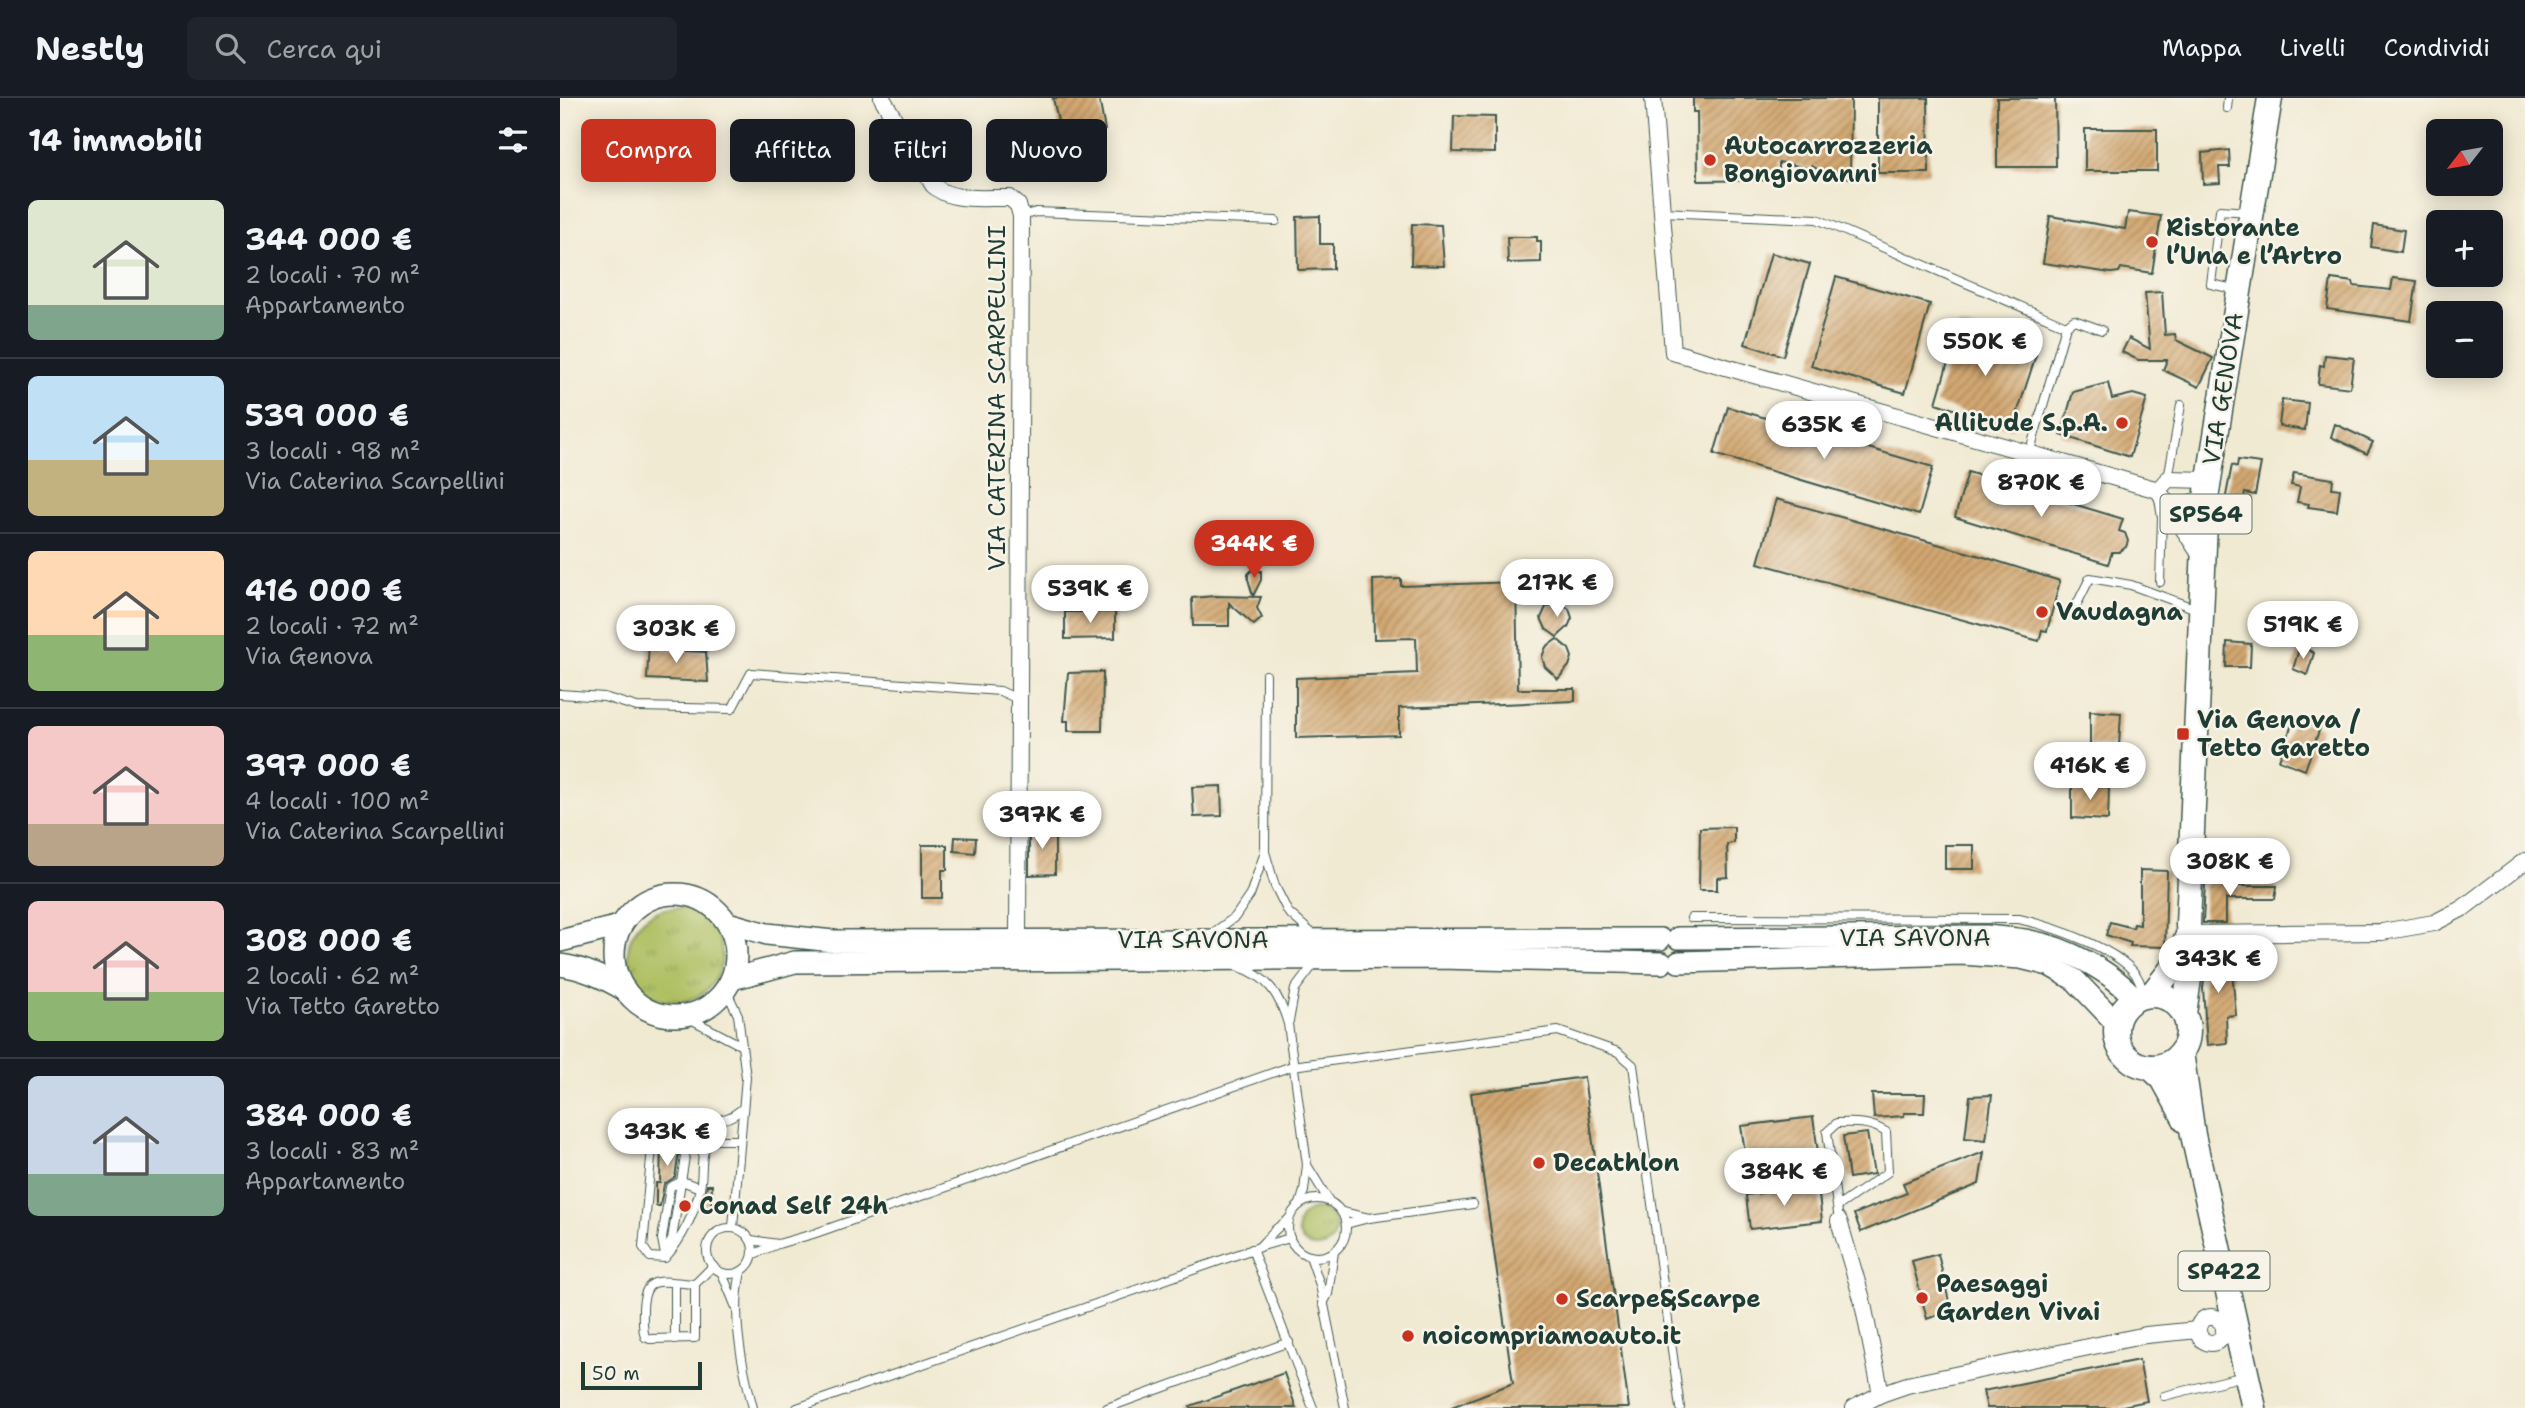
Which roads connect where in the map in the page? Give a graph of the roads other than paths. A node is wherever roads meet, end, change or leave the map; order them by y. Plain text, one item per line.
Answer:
1 (882, 98) edge
2 (1653, 98) edge
3 (2228, 98) edge
4 (2270, 98) edge
5 (2227, 108) dead end
6 (1662, 212) junction
7 (1021, 216) junction
8 (1276, 221) dead end
9 (2066, 326) junction
10 (2102, 330) dead end
11 (2180, 405) dead end
12 (2029, 454) junction
13 (2163, 484) junction
14 (2208, 489) junction
15 (2170, 509) junction
16 (2204, 560) junction
17 (2160, 582) dead end
18 (2074, 608) dead end
19 (2202, 611) junction
20 (1266, 675) dead end
21 (560, 694) edge
22 (1020, 700) junction
23 (1265, 852) junction
24 (2525, 861) edge
25 (1691, 918) dead end
26 (728, 923) junction
27 (620, 926) junction
28 (2188, 934) junction
29 (1018, 940) junction
30 (560, 941) edge
31 (1320, 949) junction
32 (1205, 950) junction
33 (560, 965) edge
34 (729, 985) junction
35 (625, 990) junction
36 (2144, 996) junction
37 (2184, 1014) junction
38 (685, 1016) junction
39 (1288, 1024) junction
40 (2117, 1024) junction
41 (740, 1045) junction
42 (2181, 1052) junction
43 (1292, 1066) junction
44 (2150, 1066) junction
45 (743, 1108) junction
46 (2193, 1135) junction
47 (711, 1140) junction
48 (740, 1140) junction
49 (1307, 1165) junction
50 (682, 1181) junction
51 (700, 1188) junction
52 (1329, 1201) junction
53 (1300, 1204) junction
54 (1473, 1204) dead end
55 (1342, 1212) junction
56 (1838, 1214) junction
57 (1368, 1218) junction
58 (1289, 1219) junction
59 (1346, 1224) junction
60 (733, 1227) junction
61 (1290, 1238) junction
62 (751, 1240) junction
63 (778, 1244) junction
64 (1256, 1248) junction
65 (1334, 1252) junction
66 (754, 1254) junction
67 (1310, 1256) junction
68 (665, 1258) junction
69 (713, 1266) junction
70 (741, 1272) junction
71 (722, 1273) junction
72 (675, 1283) junction
73 (695, 1284) junction
74 (1323, 1304) junction
75 (738, 1315) junction
76 (2231, 1328) junction
77 (676, 1339) junction
78 (1289, 1342) junction
79 (2247, 1375) junction
80 (1881, 1394) junction
81 (2164, 1396) dead end
82 (753, 1408) edge
83 (797, 1408) edge
84 (1107, 1408) edge
85 (1313, 1408) edge
86 (1345, 1408) edge
87 (1680, 1408) edge
88 (1854, 1408) edge
89 (2254, 1408) edge

1 - 7 street, VIA CATERINA SCARPELLINI
2 - 6 street
3 - 5 lane
4 - 14 main road, VIA GENOVA / SP564
6 - 9 lane
6 - 12 street
7 - 8 lane
7 - 22 street, VIA CATERINA SCARPELLINI
9 - 10 lane
9 - 12 lane
11 - 13 lane
12 - 13 street
13 - 14 street
13 - 15 street
13 - 17 lane
14 - 15 street
14 - 16 main road, VIA GENOVA / SP564
15 - 16 street
16 - 19 main road, VIA GENOVA / SP564
18 - 19 lane
19 - 28 main road, VIA GENOVA / SP564
20 - 23 lane
21 - 22 lane
22 - 29 street, VIA CATERINA SCARPELLINI
23 - 31 lane
23 - 32 lane
24 - 28 street
25 - 36 lane
26 - 27 street, SP422
26 - 29 street, VIA SAVONA / SP422
26 - 34 street
27 - 30 street
27 - 35 street
28 - 36 main road, VIA GENOVA / SP564
28 - 37 main road, VIA GENOVA / SP564
29 - 32 street, VIA SAVONA / SP422
31 - 32 street, VIA SAVONA / SP422
31 - 36 street, VIA SAVONA / SP422
31 - 39 lane
31 - 40 street, VIA SAVONA / SP422
32 - 34 street, VIA SAVONA / SP422
32 - 39 lane
33 - 35 street
34 - 38 street, SP422
34 - 41 lane
35 - 38 street
36 - 37 main road, SP422
36 - 40 main road
37 - 42 main road, SP422
38 - 41 lane
39 - 43 lane
40 - 44 main road, SP422
41 - 45 lane
42 - 44 main road
42 - 46 main road, SP422
43 - 49 lane
43 - 63 lane
43 - 87 lane
44 - 46 main road, SP422
45 - 48 lane
45 - 68 lane
46 - 76 main road, SP422
47 - 48 lane
47 - 50 lane
47 - 51 lane
48 - 60 lane
49 - 52 lane
49 - 53 lane
50 - 51 lane
50 - 68 lane
51 - 68 lane
52 - 53 lane
52 - 55 lane
53 - 58 lane
54 - 57 lane
55 - 57 lane
55 - 59 lane
56 - 56 lane
56 - 80 street
57 - 59 lane
58 - 61 lane
58 - 64 lane
59 - 65 lane
60 - 62 lane
60 - 69 lane
61 - 64 lane
61 - 67 lane
62 - 63 lane
62 - 66 lane
63 - 66 lane
64 - 78 lane
64 - 83 lane
65 - 67 lane
65 - 74 lane
66 - 70 lane
67 - 74 lane
69 - 71 lane
69 - 73 lane
70 - 71 lane
70 - 75 lane
71 - 75 lane
72 - 73 lane
72 - 77 lane
72 - 77 lane
73 - 77 lane
74 - 86 lane
75 - 82 lane
76 - 79 main road, SP422
76 - 80 street
78 - 84 lane
78 - 85 lane
79 - 81 lane
79 - 89 main road, SP422
80 - 88 street

